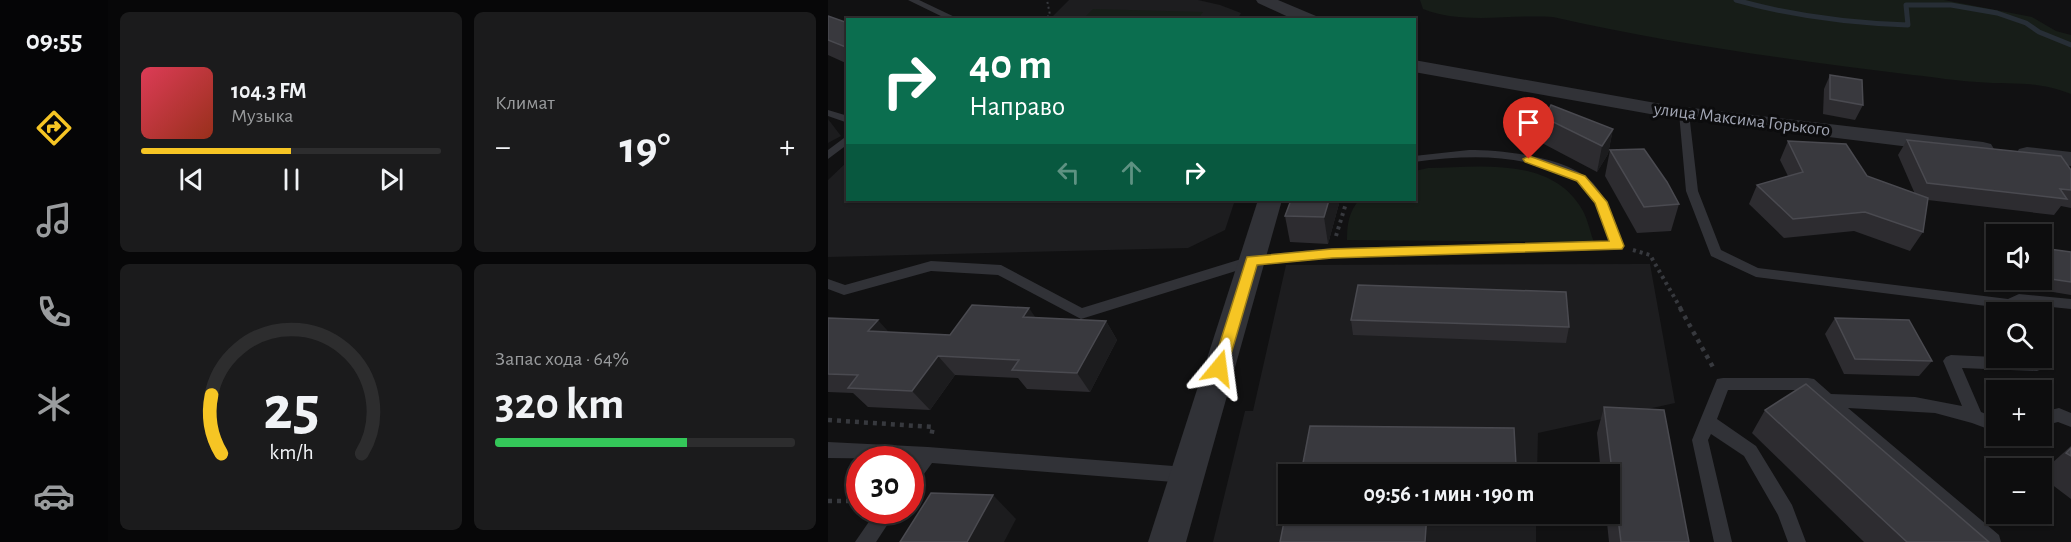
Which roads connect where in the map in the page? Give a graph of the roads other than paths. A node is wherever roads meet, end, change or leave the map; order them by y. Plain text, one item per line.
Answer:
1 (912, 0) edge
2 (1264, 0) edge
3 (952, 18) edge
4 (1305, 18) edge
5 (1416, 66) edge
6 (1684, 112) junction
7 (828, 113) edge
8 (846, 119) edge
9 (846, 140) edge
10 (828, 156) edge
11 (1416, 159) edge
12 (2071, 159) edge
13 (1270, 201) edge
14 (1251, 261) junction
15 (828, 284) edge
16 (2071, 304) edge
17 (1986, 363) edge
18 (1831, 401) junction
19 (1974, 415) junction
20 (2052, 417) edge
21 (1986, 420) edge
22 (2071, 420) edge
23 (1707, 422) junction
24 (828, 450) edge
25 (928, 455) junction
26 (924, 460) edge
27 (1187, 475) junction
28 (878, 524) edge
29 (1797, 540) dead end
30 (864, 542) edge
31 (1167, 542) edge
32 (1723, 542) edge
33 (1992, 542) edge

1 - 3 lane
2 - 4 street
5 - 6 street, улица Максима Горького
6 - 12 street, улица Максима Горького
6 - 16 lane
7 - 8 lane
9 - 10 lane
11 - 14 lane
13 - 14 street
14 - 15 lane
14 - 27 street
17 - 19 lane
18 - 19 lane
18 - 23 lane
18 - 33 lane
19 - 21 lane
20 - 22 lane
23 - 29 lane
23 - 32 lane
24 - 25 lane
25 - 26 lane
25 - 27 lane
27 - 31 street
28 - 30 lane

